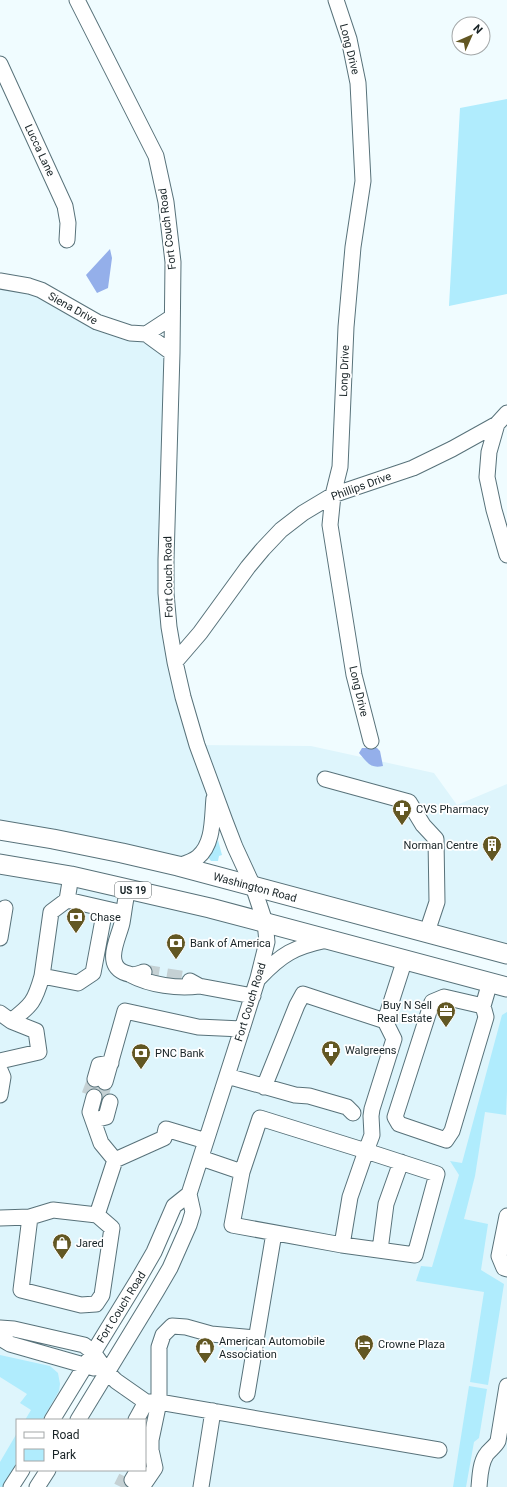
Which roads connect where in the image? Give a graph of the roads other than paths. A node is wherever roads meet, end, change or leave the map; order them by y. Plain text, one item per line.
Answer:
1 (77, 0) edge
2 (336, 0) edge
3 (0, 64) edge
4 (67, 240) dead end
5 (0, 281) edge
6 (172, 317) junction
7 (146, 334) junction
8 (172, 353) junction
9 (502, 418) edge
10 (333, 495) junction
11 (507, 555) edge
12 (175, 662) junction
13 (371, 740) dead end
14 (324, 779) dead end
15 (215, 793) junction
16 (0, 830) edge
17 (0, 864) edge
18 (178, 866) junction
19 (71, 876) junction
20 (253, 886) junction
21 (128, 889) junction
22 (67, 900) junction
23 (1, 907) edge
24 (105, 909) junction
25 (122, 918) junction
26 (265, 922) junction
27 (427, 932) junction
28 (0, 938) edge
29 (329, 940) junction
30 (507, 954) edge
31 (405, 959) junction
32 (42, 976) junction
33 (258, 978) junction
34 (498, 985) edge
35 (252, 996) junction
36 (483, 1006) junction
37 (6, 1017) edge
38 (385, 1021) junction
39 (242, 1029) junction
40 (0, 1061) edge
41 (1, 1075) edge
42 (227, 1076) junction
43 (105, 1082) tunnel mouth
44 (264, 1087) junction
45 (0, 1095) edge
46 (371, 1112) junction
47 (395, 1117) junction
48 (94, 1120) junction
49 (206, 1140) junction
50 (366, 1151) junction
51 (200, 1158) junction
52 (115, 1160) junction
53 (401, 1162) junction
54 (242, 1172) junction
55 (189, 1194) junction
56 (97, 1215) junction
57 (507, 1216) edge
58 (0, 1218) edge
59 (30, 1218) junction
60 (274, 1233) junction
61 (342, 1245) junction
62 (380, 1250) junction
63 (507, 1269) edge
64 (0, 1328) edge
65 (0, 1338) edge
66 (256, 1338) junction
67 (93, 1352) junction
68 (86, 1366) junction
69 (108, 1373) junction
70 (507, 1386) edge
71 (247, 1394) dead end
72 (153, 1402) junction
73 (213, 1411) junction
74 (53, 1419) edge
75 (79, 1419) edge
76 (137, 1419) edge
77 (147, 1447) edge
78 (439, 1450) dead end
79 (21, 1471) edge
80 (47, 1471) edge
81 (134, 1477) tunnel mouth
82 (11, 1487) edge
83 (37, 1487) edge
84 (201, 1487) edge
85 (479, 1487) edge

1 - 6 street, Fort Couch Road
2 - 10 street, Long Drive
3 - 4 street, Lucca Lane
5 - 7 street, Siena Drive
6 - 7 street
6 - 8 street, Fort Couch Road
7 - 8 street
8 - 12 street, Fort Couch Road
9 - 10 street, Phillips Drive
9 - 11 street
10 - 12 street, Phillips Drive
10 - 13 street, Long Drive
12 - 15 street, Fort Couch Road
14 - 27 street
15 - 18 street
15 - 20 street, Fort Couch Road
16 - 18 main road, Washington Road
17 - 19 main road, US 19
18 - 20 main road, Washington Road
19 - 21 main road, US 19
19 - 22 street
20 - 26 street, Fort Couch Road
20 - 27 main road, Washington Road
21 - 25 street
21 - 26 main road, US 19
22 - 24 street
22 - 32 street
23 - 28 street
24 - 25 street
24 - 32 street
25 - 35 street
26 - 29 main road, US 19
26 - 33 street, Fort Couch Road
27 - 30 main road, Washington Road
29 - 31 main road, US 19
29 - 33 street
31 - 34 main road, US 19
31 - 38 street
32 - 37 street
33 - 35 street, Fort Couch Road
34 - 36 street
35 - 39 street, Fort Couch Road
36 - 47 street
36 - 47 street
37 - 40 street
38 - 44 street
38 - 46 street
39 - 42 street, Fort Couch Road
39 - 43 street
41 - 45 street
42 - 44 street
42 - 49 street, Fort Couch Road
44 - 46 street
46 - 47 street
46 - 50 street
48 - 48 street
48 - 52 street
49 - 51 street, Fort Couch Road
49 - 52 street
50 - 53 street
50 - 54 street
50 - 61 street
51 - 54 street
51 - 55 street, Fort Couch Road
52 - 56 street
53 - 62 street
53 - 62 street
54 - 60 street
55 - 67 street, Fort Couch Road
55 - 69 street, Fort Couch Road
56 - 59 street
56 - 59 street
57 - 63 street
58 - 59 street
60 - 61 street
60 - 66 street
61 - 62 street
64 - 67 street
65 - 68 street
66 - 71 street
66 - 72 street
67 - 68 street, Fort Couch Road
67 - 69 street
68 - 69 street
68 - 74 street, Fort Couch Road
69 - 72 street
69 - 75 street, Fort Couch Road
70 - 85 street
72 - 73 street
72 - 76 street
72 - 77 street
73 - 78 street
73 - 84 street
77 - 81 street
79 - 82 street
80 - 83 street

